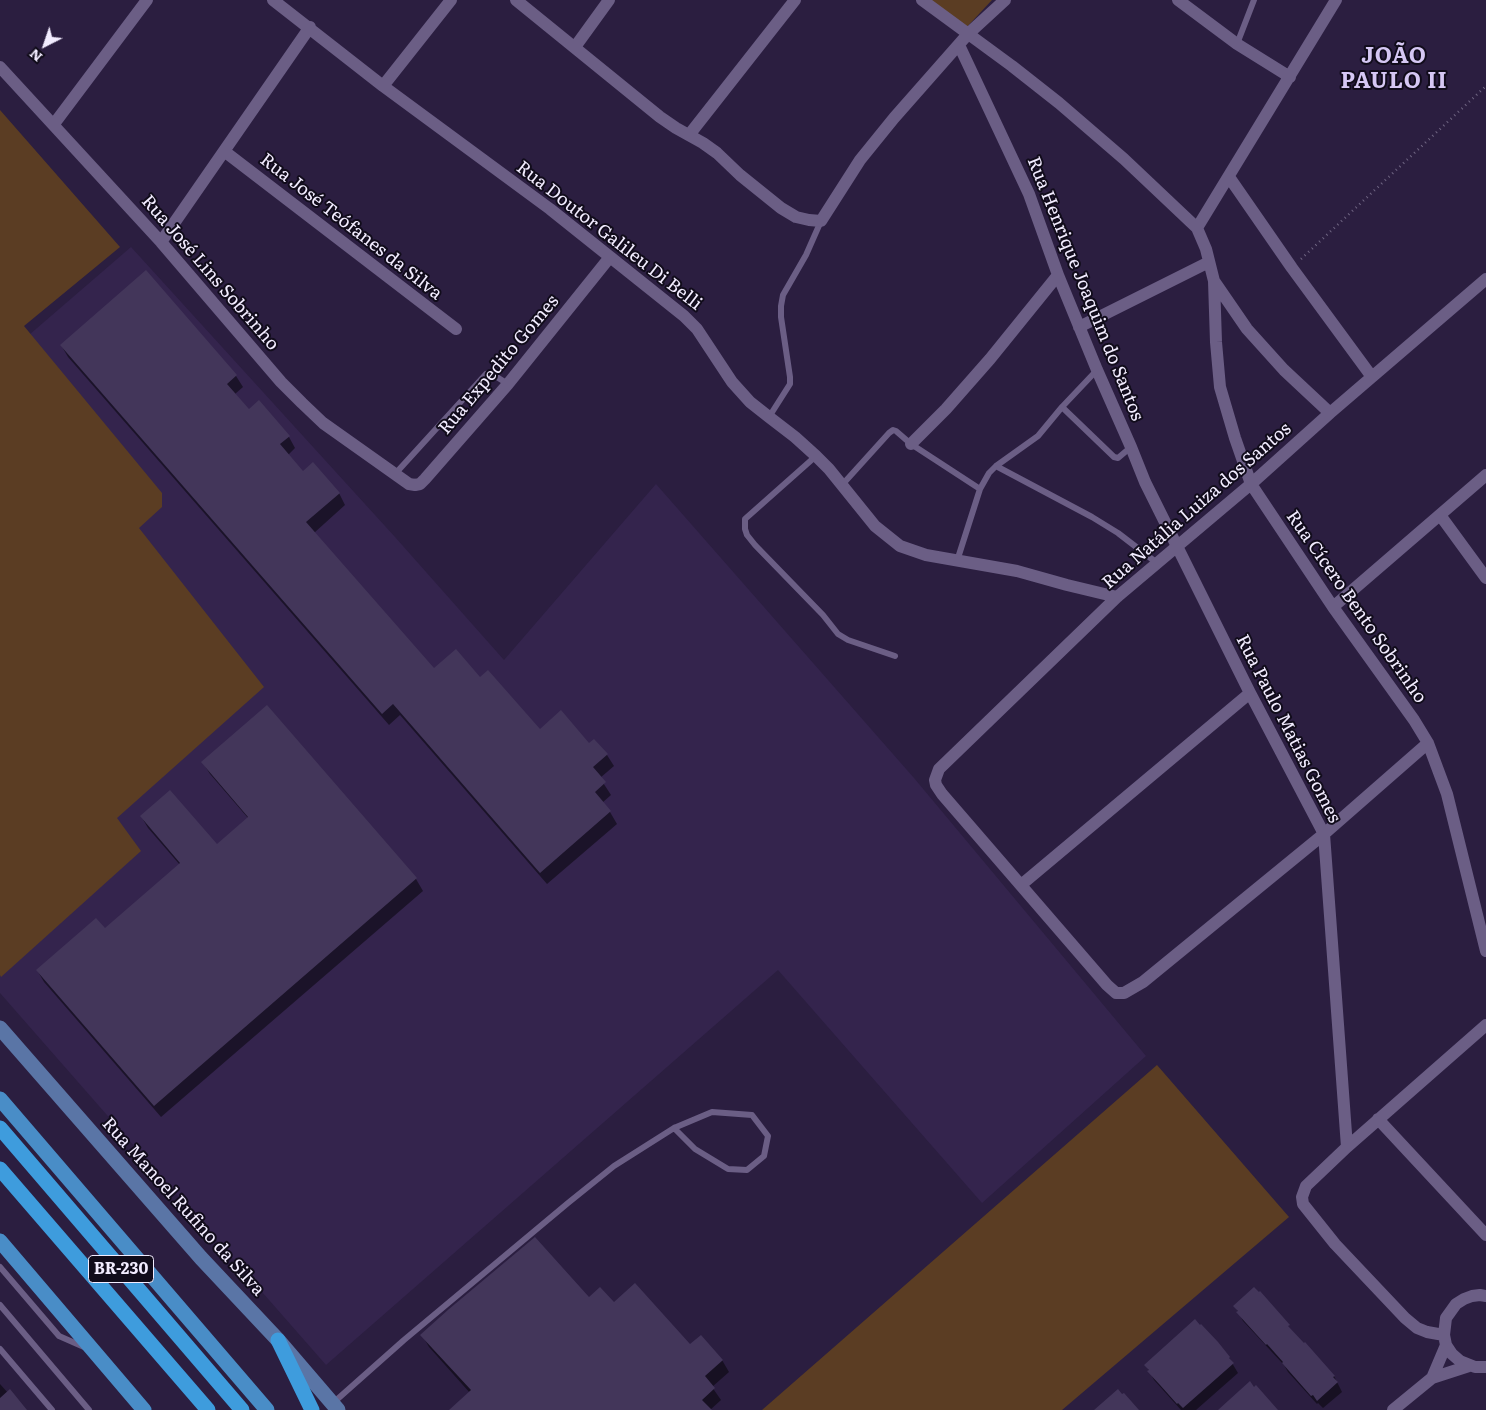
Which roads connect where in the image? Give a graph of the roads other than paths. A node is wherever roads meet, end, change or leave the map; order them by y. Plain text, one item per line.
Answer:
1 (147, 0) edge
2 (273, 0) edge
3 (451, 0) edge
4 (516, 0) edge
5 (609, 0) edge
6 (795, 0) edge
7 (922, 0) edge
8 (1006, 0) edge
9 (1178, 0) edge
10 (1254, 0) edge
11 (1336, 0) edge
12 (310, 28) junction
13 (968, 34) junction
14 (1237, 44) junction
15 (958, 45) junction
16 (575, 47) junction
17 (0, 66) edge
18 (1290, 77) junction
19 (383, 86) junction
20 (54, 124) junction
21 (688, 135) junction
22 (224, 151) junction
23 (1229, 177) junction
24 (821, 221) junction
25 (1197, 228) junction
26 (161, 242) junction
27 (610, 257) junction
28 (1209, 262) junction
29 (1058, 275) junction
30 (1486, 278) edge
31 (1214, 280) junction
32 (1079, 327) junction
33 (456, 330) dead end
34 (1096, 370) junction
35 (1372, 377) junction
36 (508, 384) junction
37 (1062, 407) junction
38 (1330, 413) junction
39 (768, 418) junction
40 (911, 444) junction
41 (1131, 447) junction
42 (816, 456) junction
43 (996, 466) junction
44 (395, 474) junction
45 (1486, 475) edge
46 (409, 484) joint
47 (1251, 484) junction
48 (842, 485) junction
49 (980, 489) junction
50 (1440, 515) junction
51 (1176, 546) junction
52 (957, 561) junction
53 (1157, 562) junction
54 (1486, 578) edge
55 (1117, 597) junction
56 (1332, 607) junction
57 (895, 656) dead end
58 (1250, 692) junction
59 (1428, 743) junction
60 (1324, 834) junction
61 (1021, 885) junction
62 (1486, 951) edge
63 (1486, 1025) edge
64 (0, 1028) edge
65 (0, 1099) edge
66 (1378, 1119) junction
67 (0, 1128) edge
68 (674, 1128) junction
69 (1346, 1146) junction
70 (0, 1169) edge
71 (1486, 1235) edge
72 (0, 1241) edge
73 (0, 1267) edge
74 (1484, 1294) edge
75 (0, 1305) edge
76 (278, 1340) junction
77 (1445, 1340) junction
78 (0, 1349) edge
79 (95, 1352) junction
80 (1481, 1368) edge
81 (1432, 1378) junction
82 (335, 1407) edge
83 (52, 1410) edge
84 (89, 1410) edge
85 (144, 1410) edge
86 (208, 1410) edge
87 (242, 1410) edge
88 (267, 1410) edge
89 (312, 1410) edge
90 (1393, 1410) edge

1 - 20 street
2 - 12 street, Rua Doutor Galileu Di Belli
3 - 19 street
4 - 16 street
5 - 16 street
6 - 21 street
7 - 13 street
8 - 13 street
9 - 14 street
10 - 14 lane
11 - 18 street
12 - 19 street, Rua Doutor Galileu Di Belli
12 - 22 street
13 - 15 street
13 - 25 street
14 - 18 street
15 - 24 street
15 - 29 street, Rua Henrique Joaquim do Santos
16 - 21 street
17 - 20 street, Rua José Lins Sobrinho
18 - 23 street
19 - 27 street, Rua Doutor Galileu Di Belli
20 - 26 street, Rua José Lins Sobrinho
21 - 24 street
22 - 26 street
22 - 33 street, Rua José Teófanes da Silva
23 - 25 street
23 - 35 street
24 - 39 lane
25 - 28 street
26 - 44 street, Rua José Lins Sobrinho
27 - 36 street, Rua Expedito Gomes
27 - 39 street, Rua Doutor Galileu Di Belli
28 - 31 street
28 - 32 street
29 - 32 street, Rua Henrique Joaquim do Santos
29 - 40 street
30 - 35 street, Rua Natália Luiza dos Santos
31 - 38 street
31 - 47 street, Rua Cícero Bento Sobrinho
32 - 34 street, Rua Henrique Joaquim do Santos
34 - 37 lane
34 - 41 street, Rua Henrique Joaquim do Santos
35 - 38 street, Rua Natália Luiza dos Santos
36 - 44 lane
36 - 46 street, Rua Expedito Gomes
37 - 41 lane
37 - 43 lane
38 - 47 street, Rua Natália Luiza dos Santos
39 - 42 street, Rua Doutor Galileu Di Belli
40 - 48 lane
40 - 49 lane
41 - 51 street, Rua Henrique Joaquim do Santos
42 - 48 street, Rua Doutor Galileu Di Belli
42 - 57 lane
43 - 49 lane
43 - 53 lane
44 - 46 street, Rua José Lins Sobrinho
45 - 50 street
47 - 51 street, Rua Natália Luiza dos Santos
47 - 56 street, Rua Cícero Bento Sobrinho
48 - 52 street, Rua Doutor Galileu Di Belli
49 - 52 lane
50 - 54 street
50 - 56 street
51 - 53 street, Rua Natália Luiza dos Santos
51 - 58 street, Rua Paulo Matias Gomes
52 - 55 street, Rua Doutor Galileu Di Belli
53 - 55 street, Rua Natália Luiza dos Santos
55 - 61 street, Rua Natália Luiza dos Santos
56 - 59 street, Rua Cícero Bento Sobrinho
58 - 60 street, Rua Paulo Matias Gomes
58 - 61 street
59 - 60 street
59 - 62 street, Rua Cícero Bento Sobrinho
60 - 61 street
60 - 69 street, Rua Paulo Matias Gomes
63 - 66 street
64 - 76 main road, Rua Manoel Rufino da Silva
65 - 88 main road
66 - 69 street
66 - 71 street
67 - 87 highway, BR-230
68 - 68 lane
68 - 82 lane
69 - 77 street
70 - 86 highway, BR-230
72 - 79 main road
73 - 79 lane
74 - 77 street
75 - 84 lane
76 - 82 main road, Rua Manoel Rufino da Silva
76 - 89 highway
77 - 80 street
77 - 81 street
78 - 83 lane
79 - 85 main road
80 - 81 street
81 - 90 street

